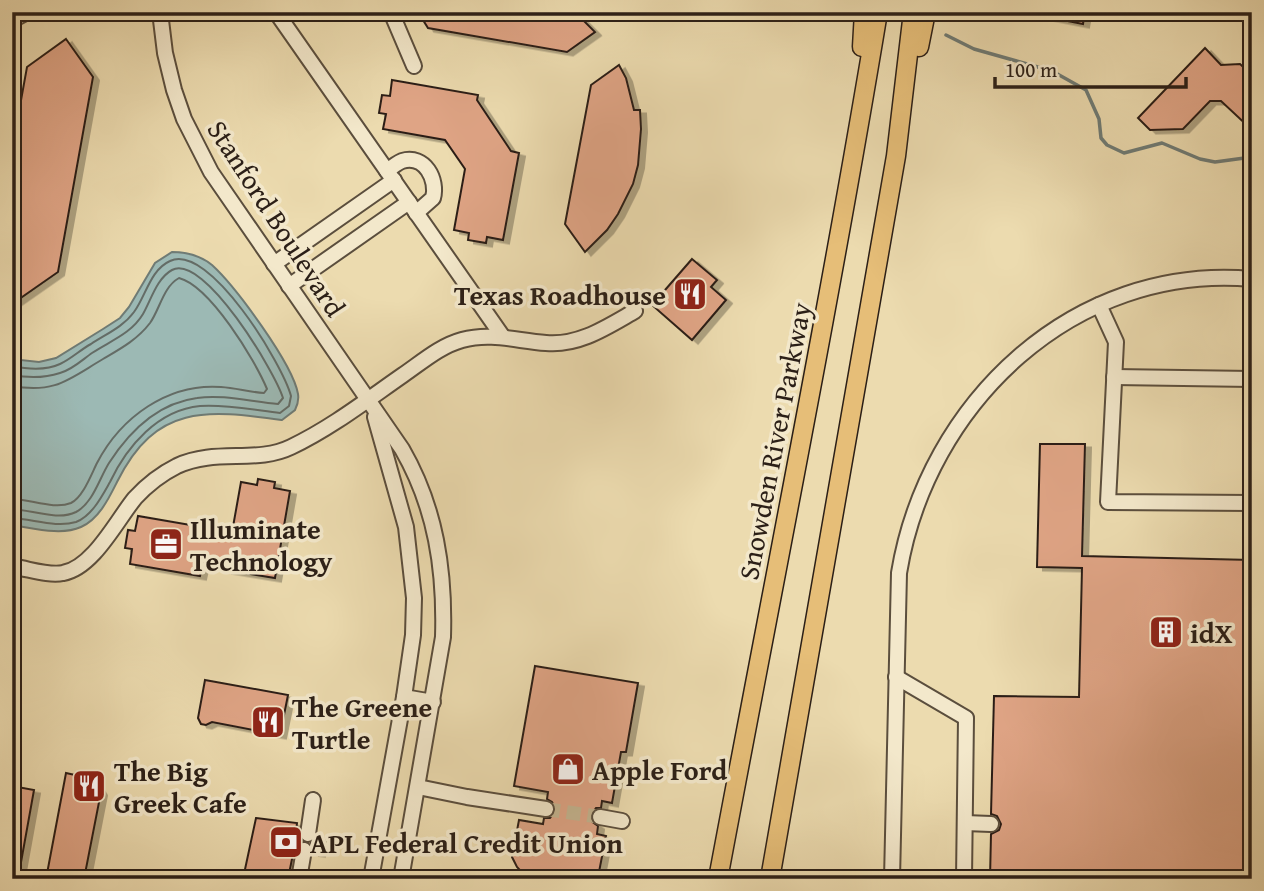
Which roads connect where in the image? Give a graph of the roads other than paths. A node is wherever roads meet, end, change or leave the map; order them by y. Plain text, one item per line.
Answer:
1 (27, 12) edge
2 (160, 12) edge
3 (276, 12) edge
4 (391, 12) edge
5 (864, 12) edge
6 (878, 12) edge
7 (913, 12) edge
8 (926, 12) edge
9 (12, 20) edge
10 (414, 66) dead end
11 (857, 141) junction
12 (896, 156) junction
13 (390, 176) junction
14 (413, 207) junction
15 (274, 264) junction
16 (1252, 279) edge
17 (289, 286) junction
18 (1099, 305) junction
19 (635, 311) dead end
20 (503, 337) junction
21 (1114, 377) junction
22 (1252, 379) edge
23 (368, 400) junction
24 (1252, 503) edge
25 (13, 565) edge
26 (896, 677) junction
27 (404, 697) junction
28 (433, 702) junction
29 (418, 787) junction
30 (313, 800) dead end
31 (546, 809) tunnel mouth
32 (600, 817) tunnel mouth
33 (622, 821) dead end
34 (965, 823) junction
35 (991, 824) dead end
36 (308, 834) dead end
37 (304, 850) dead end
38 (299, 879) edge
39 (371, 879) edge
40 (401, 879) edge
41 (718, 879) edge
42 (771, 879) edge
43 (892, 879) edge
44 (964, 879) edge

1 - 9 street
2 - 15 street, Stanford Boulevard
3 - 13 street
4 - 10 street
5 - 11 main road
6 - 11 main road, Snowden River Parkway
7 - 12 main road
8 - 12 main road
11 - 41 main road, Snowden River Parkway
12 - 42 main road
13 - 14 street
13 - 14 street
13 - 15 street
14 - 17 street
14 - 20 street
15 - 17 street, Stanford Boulevard
16 - 18 street
17 - 23 street, Stanford Boulevard
18 - 21 street
18 - 26 street
19 - 20 street
20 - 23 street
21 - 22 street
21 - 24 street
23 - 25 street
23 - 27 street, Stanford Boulevard
23 - 28 street, Stanford Boulevard
26 - 34 street
26 - 43 street
27 - 28 street
27 - 39 street, Stanford Boulevard
28 - 29 street, Stanford Boulevard
29 - 31 street
29 - 40 street, Stanford Boulevard
30 - 36 street
32 - 33 street
34 - 35 street
34 - 44 street
37 - 38 street

